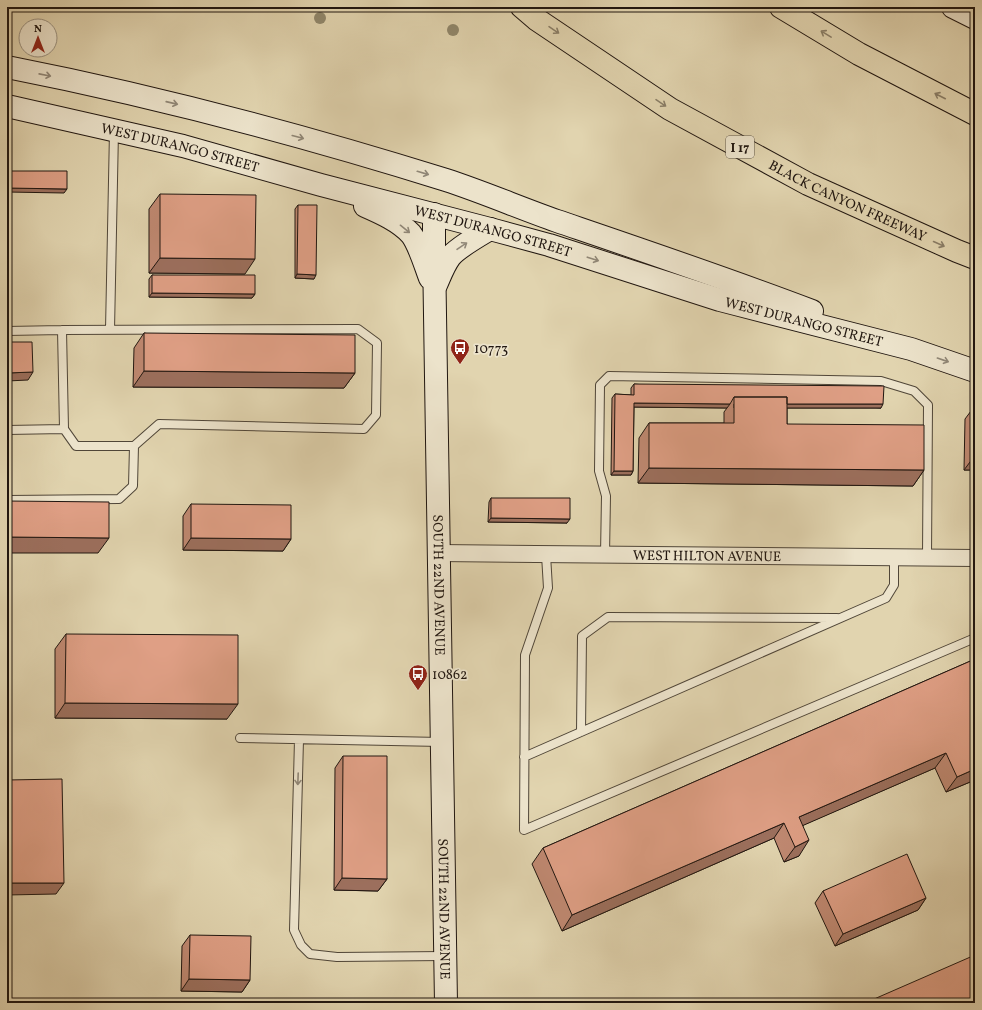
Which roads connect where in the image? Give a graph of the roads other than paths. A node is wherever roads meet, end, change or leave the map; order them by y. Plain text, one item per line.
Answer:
1 (522, 7) edge
2 (781, 7) edge
3 (953, 7) edge
4 (975, 18) edge
5 (7, 67) edge
6 (7, 106) edge
7 (975, 114) edge
8 (114, 130) junction
9 (321, 185) junction
10 (434, 214) junction
11 (490, 229) junction
12 (975, 258) edge
13 (434, 290) junction
14 (62, 330) junction
15 (110, 330) junction
16 (7, 331) edge
17 (911, 349) junction
18 (975, 371) edge
19 (64, 429) junction
20 (7, 430) edge
21 (134, 446) junction
22 (7, 500) edge
23 (438, 554) junction
24 (546, 554) junction
25 (605, 555) junction
26 (894, 557) junction
27 (927, 557) junction
28 (975, 558) edge
29 (840, 618) junction
30 (975, 638) edge
31 (581, 732) junction
32 (240, 738) dead end
33 (299, 740) junction
34 (442, 742) junction
35 (524, 757) junction
36 (445, 956) junction
37 (446, 1003) edge

1 -> 12 highway, BLACK CANYON FREEWAY / I 17
7 -> 2 highway
3 - 4 main road
5 -> 17 main road
6 - 8 main road, WEST DURANGO STREET
8 - 9 main road, WEST DURANGO STREET
8 - 15 lane
9 - 10 main road, WEST DURANGO STREET
9 -> 13 main road
10 - 11 main road, WEST DURANGO STREET
10 - 13 main road, SOUTH 22ND AVENUE
13 -> 11 main road
11 -> 17 main road, WEST DURANGO STREET
13 - 23 main road, SOUTH 22ND AVENUE
14 - 15 lane
14 - 16 lane
14 - 19 lane
15 - 21 lane
17 -> 18 main road, WEST DURANGO STREET
19 - 20 lane
19 - 21 lane
21 - 22 lane
23 - 24 street, WEST HILTON AVENUE
23 - 34 main road, SOUTH 22ND AVENUE
24 - 25 street, WEST HILTON AVENUE
24 - 35 lane
25 - 26 street, WEST HILTON AVENUE
25 - 27 lane
26 - 27 street, WEST HILTON AVENUE
26 - 29 lane
27 - 28 street, WEST HILTON AVENUE
29 - 31 lane
29 - 31 lane
30 - 35 lane
31 - 35 lane
32 - 33 lane
33 - 34 lane
33 -> 36 lane
34 - 36 main road, SOUTH 22ND AVENUE
36 - 37 main road, SOUTH 22ND AVENUE

